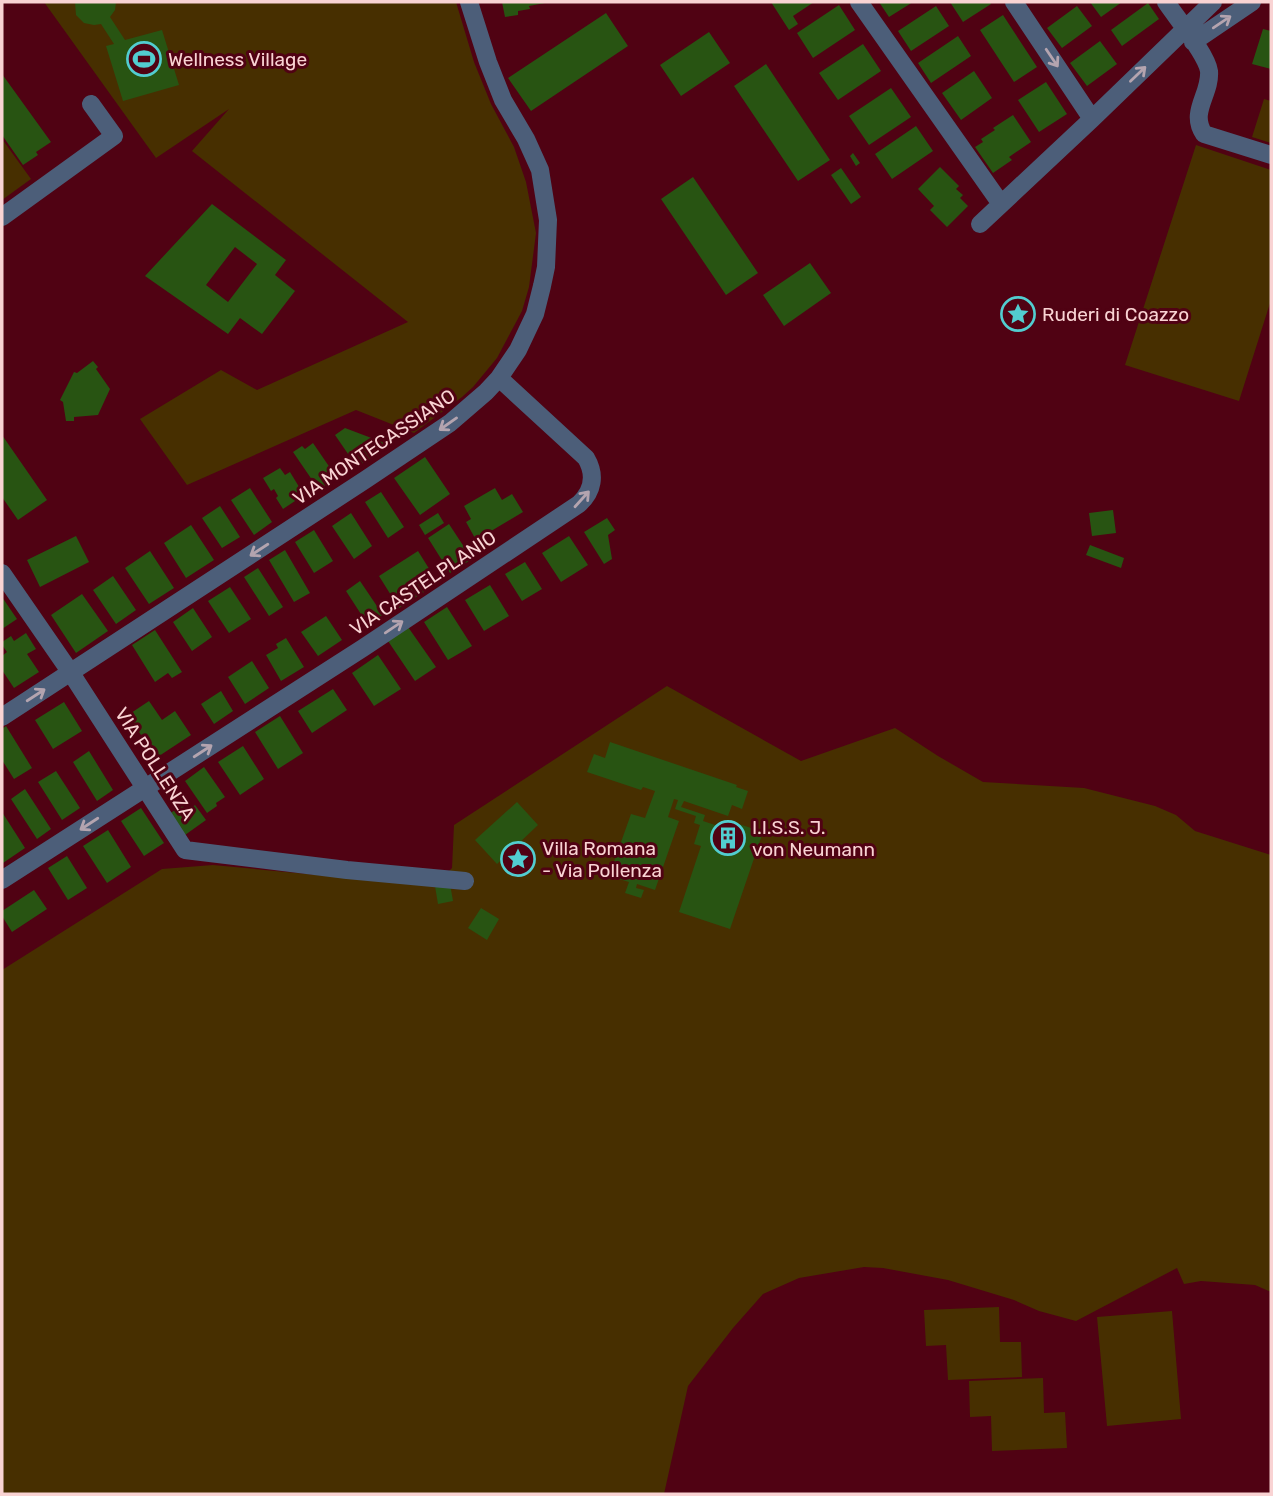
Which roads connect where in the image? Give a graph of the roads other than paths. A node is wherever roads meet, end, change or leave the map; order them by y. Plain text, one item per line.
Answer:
1 (469, 2) edge
2 (859, 2) edge
3 (1014, 2) edge
4 (1166, 2) edge
5 (1213, 2) edge
6 (1252, 2) edge
7 (1189, 35) junction
8 (91, 104) dead end
9 (1092, 118) junction
10 (1271, 155) edge
11 (1000, 204) junction
12 (2, 217) edge
13 (980, 224) dead end
14 (499, 378) junction
15 (2, 573) edge
16 (71, 673) junction
17 (2, 717) edge
18 (146, 788) junction
19 (2, 880) edge
20 (465, 881) dead end

1 - 14 street, VIA MONTECASSIANO
2 - 11 street
3 -> 9 street
4 - 7 street
5 - 7 street
7 -> 6 street
9 -> 7 street
7 - 10 street
8 - 12 street
9 - 11 street
11 - 13 street
14 -> 16 street, VIA MONTECASSIANO
18 -> 14 street, VIA CASTELPLANIO
15 - 16 street, VIA POLLENZA
17 -> 16 street, VIA MONTECASSIANO
16 - 18 street, VIA POLLENZA
18 -> 19 street, VIA CASTELPLANIO
18 - 20 street, VIA POLLENZA

